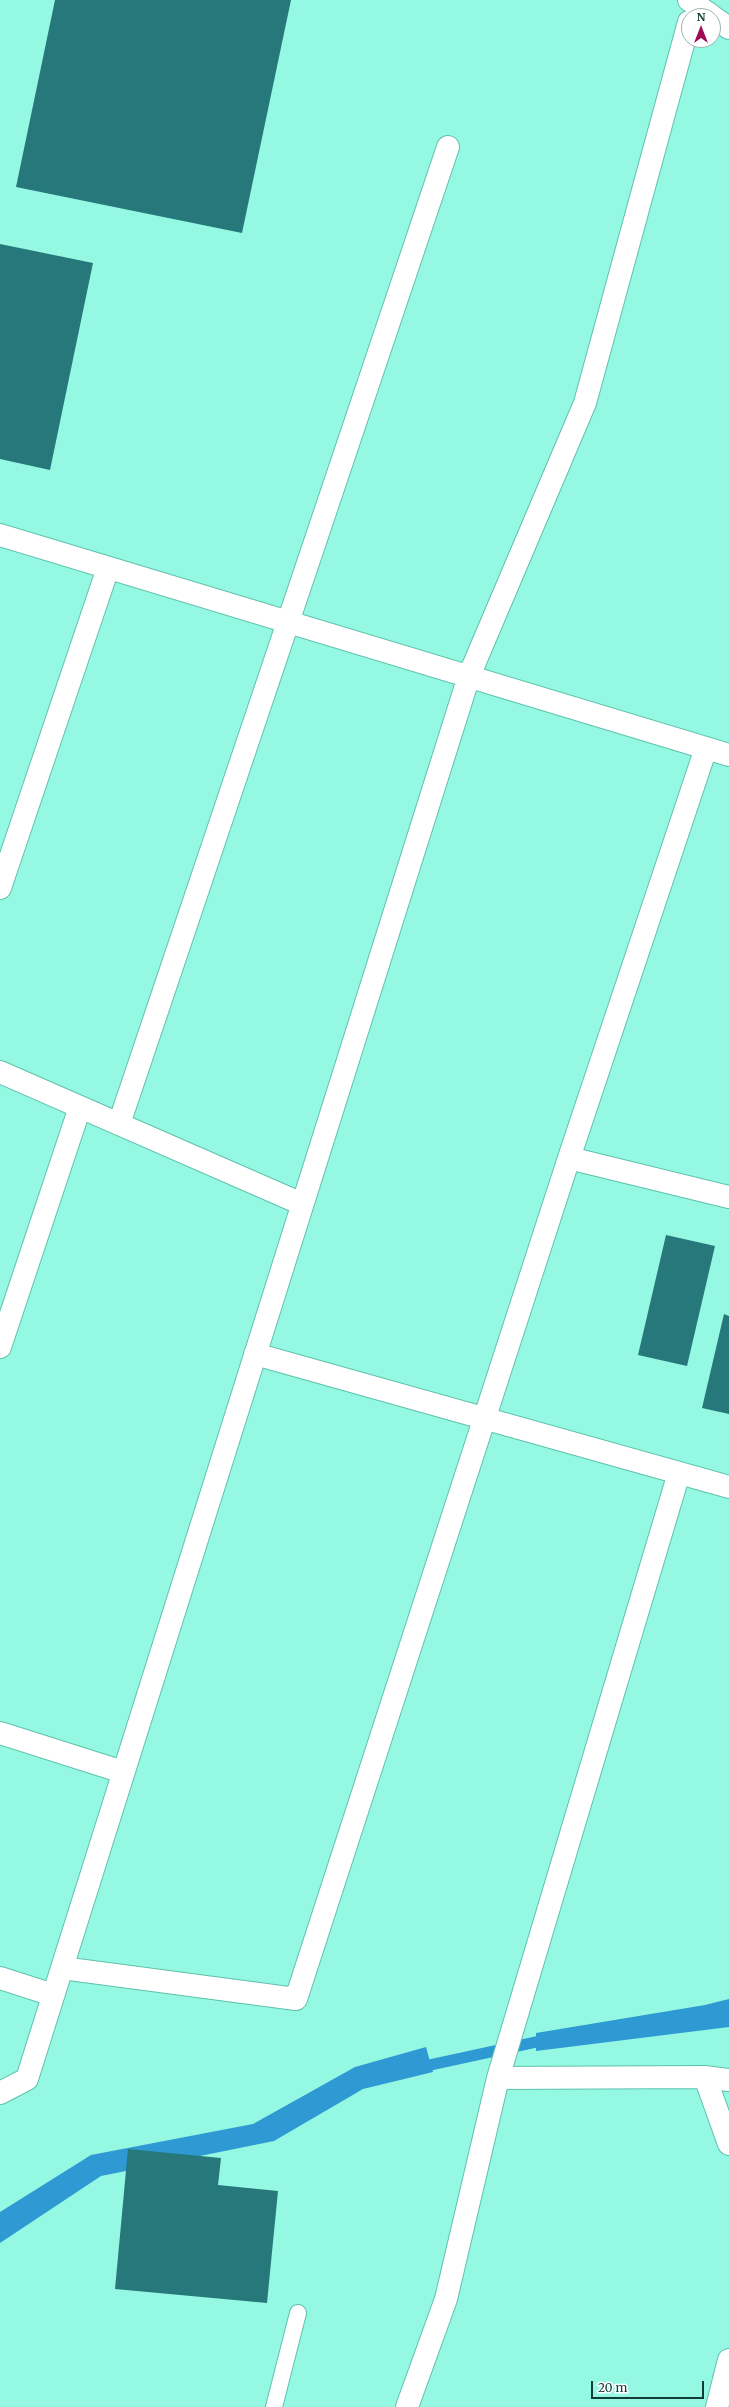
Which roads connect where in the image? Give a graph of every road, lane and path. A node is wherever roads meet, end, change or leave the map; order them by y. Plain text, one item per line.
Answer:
1 (681, 47) edge
2 (448, 147) dead end
3 (0, 535) edge
4 (108, 568) junction
5 (289, 622) junction
6 (468, 676) junction
7 (706, 748) junction
8 (729, 755) edge
9 (0, 888) edge
10 (0, 1072) edge
11 (80, 1107) junction
12 (119, 1124) junction
13 (569, 1158) junction
14 (729, 1197) edge
15 (302, 1204) junction
16 (0, 1346) edge
17 (255, 1354) junction
18 (484, 1418) junction
19 (679, 1473) junction
20 (729, 1487) edge
21 (0, 1733) edge
22 (123, 1772) junction
23 (62, 1968) junction
24 (0, 1978) edge
25 (53, 1995) junction
26 (498, 2078) junction
27 (704, 2078) junction
28 (729, 2080) edge
29 (0, 2094) edge
30 (729, 2144) edge
31 (298, 2313) dead end
32 (729, 2360) edge
33 (274, 2407) edge
34 (407, 2407) edge
35 (717, 2407) edge

1 - 6 street
2 - 5 street
3 - 4 street
4 - 5 street
4 - 9 street
5 - 6 street
5 - 12 street
6 - 7 street
6 - 15 street
7 - 8 street
7 - 13 street
10 - 11 street
11 - 12 street
11 - 16 street
12 - 15 street
13 - 14 street
13 - 18 street
15 - 17 street
17 - 18 street
17 - 22 street
18 - 19 street
18 - 23 street
19 - 20 street
19 - 26 street
21 - 22 street
22 - 23 street
23 - 25 street
24 - 25 street
25 - 29 street
26 - 27 street
26 - 34 street
27 - 28 street
27 - 30 street
31 - 33 lane
32 - 35 street

